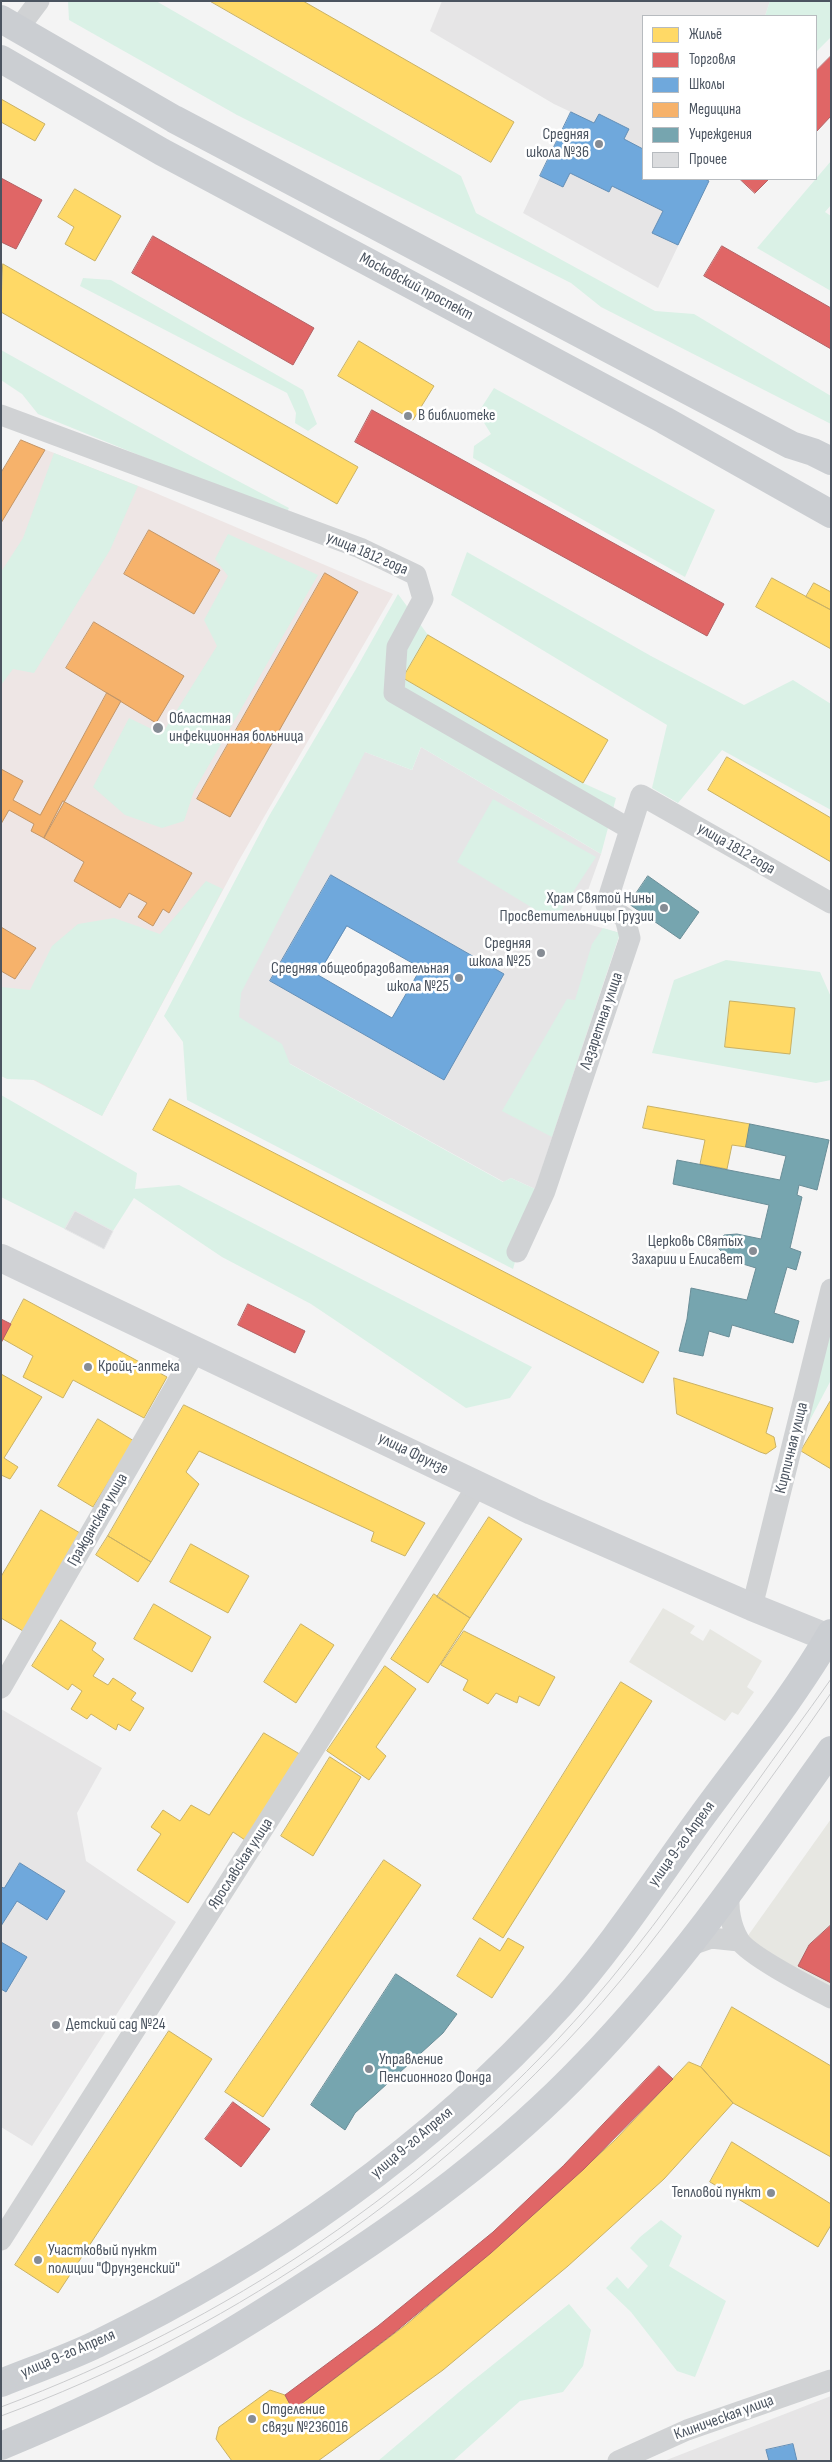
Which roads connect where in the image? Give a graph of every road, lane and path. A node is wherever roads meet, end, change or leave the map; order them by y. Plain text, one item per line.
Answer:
1 (38, 1) edge
2 (9, 24) edge
3 (1, 59) edge
4 (1, 415) edge
5 (791, 445) junction
6 (831, 461) edge
7 (770, 480) junction
8 (831, 514) edge
9 (641, 795) joint
10 (630, 829) junction
11 (831, 903) edge
12 (517, 1252) dead end
13 (1, 1258) edge
14 (831, 1289) edge
15 (195, 1352) junction
16 (477, 1486) junction
17 (752, 1607) junction
18 (830, 1636) edge
19 (1, 1688) edge
20 (831, 1750) edge
21 (730, 1892) junction
22 (740, 1941) junction
23 (691, 1945) junction
24 (831, 1998) edge
25 (1, 2240) edge
26 (831, 2380) edge
27 (1, 2383) edge
28 (1, 2446) edge
29 (618, 2461) edge

1 - 2 street
2 - 5 main road
3 - 7 main road, Московский проспект
4 - 10 street, улица 1812 года
5 - 6 main road
5 - 7 main road
7 - 8 main road, Московский проспект
9 - 10 street, Лазаретная улица
9 - 11 street, улица 1812 года
10 - 12 street, Лазаретная улица
13 - 15 main road, улица Фрунзе
14 - 17 street, Кирпичная улица
15 - 16 main road, улица Фрунзе
15 - 19 street, Гражданская улица
16 - 17 main road, улица Фрунзе
16 - 25 street, Ярославская улица
17 - 18 main road, улица Фрунзе
18 - 27 main road, улица 9-го Апреля
20 - 21 main road
21 - 22 street
21 - 23 main road
22 - 23 street
22 - 24 street
23 - 28 main road
26 - 29 street, Клиническая улица

